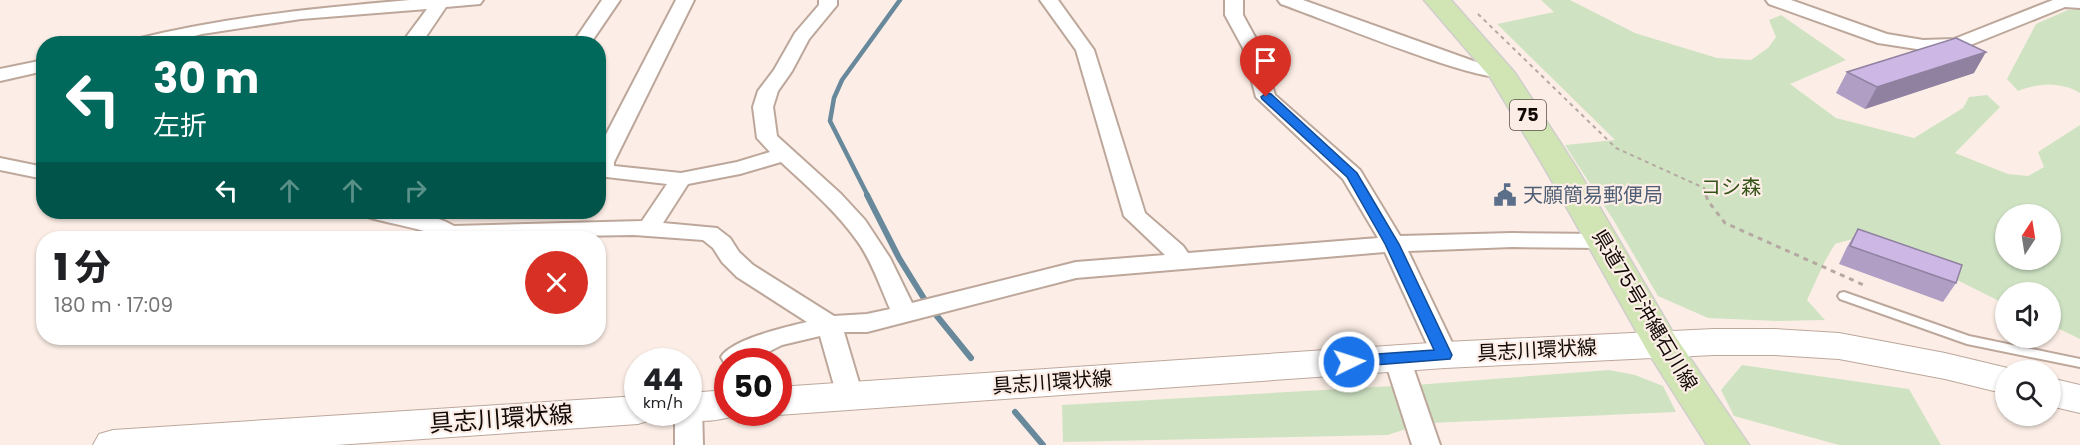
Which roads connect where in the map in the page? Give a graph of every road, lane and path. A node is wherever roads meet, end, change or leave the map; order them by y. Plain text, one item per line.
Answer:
1 (474, 0) edge
2 (611, 0) edge
3 (685, 0) edge
4 (828, 0) edge
5 (1049, 0) edge
6 (1234, 0) edge
7 (1287, 0) edge
8 (1775, 0) edge
9 (440, 3) junction
10 (1439, 3) edge
11 (2080, 3) edge
12 (172, 36) edge
13 (418, 36) edge
14 (586, 36) edge
15 (36, 67) edge
16 (1502, 74) junction
17 (0, 75) edge
18 (606, 152) edge
19 (784, 155) junction
20 (0, 164) edge
21 (36, 171) edge
22 (606, 171) edge
23 (681, 179) junction
24 (399, 219) edge
25 (430, 219) edge
26 (648, 229) junction
27 (549, 231) edge
28 (1603, 241) junction
29 (1392, 244) junction
30 (1183, 263) junction
31 (1866, 286) dead end
32 (1844, 296) dead end
33 (904, 314) junction
34 (830, 325) junction
35 (1662, 345) junction
36 (754, 348) edge
37 (1444, 355) junction
38 (1397, 358) junction
39 (2080, 363) edge
40 (1995, 378) edge
41 (2061, 395) edge
42 (850, 396) junction
43 (2080, 399) edge
44 (792, 400) edge
45 (624, 411) edge
46 (689, 426) edge
47 (1422, 433) edge
48 (113, 445) edge
49 (689, 445) edge
50 (1729, 445) edge

1 - 9 street
2 - 14 street
3 - 18 street
4 - 19 street
5 - 30 street
6 - 29 street
7 - 16 street
8 - 11 street
9 - 12 street
9 - 13 street
10 - 16 main road, 県道75号沖縄石川線 / 75
10 - 31 path
15 - 17 street
16 - 28 main road, 県道75号沖縄石川線 / 75
19 - 23 street
19 - 33 street
20 - 21 street
22 - 23 street
23 - 26 street
24 - 25 street
26 - 27 street
26 - 34 street
28 - 29 street
28 - 35 main road, 県道75号沖縄石川線 / 75
29 - 30 street
29 - 37 street
30 - 33 street
32 - 39 lane
33 - 34 street
34 - 36 street
34 - 42 street
35 - 37 main road, 具志川環状線
35 - 40 main road, 具志川環状線
35 - 50 main road, 県道75号沖縄石川線 / 75
37 - 38 main road, 具志川環状線
38 - 42 main road, 具志川環状線
38 - 47 street
41 - 43 main road
42 - 44 main road, 具志川環状線
45 - 48 main road, 具志川環状線
46 - 49 street

